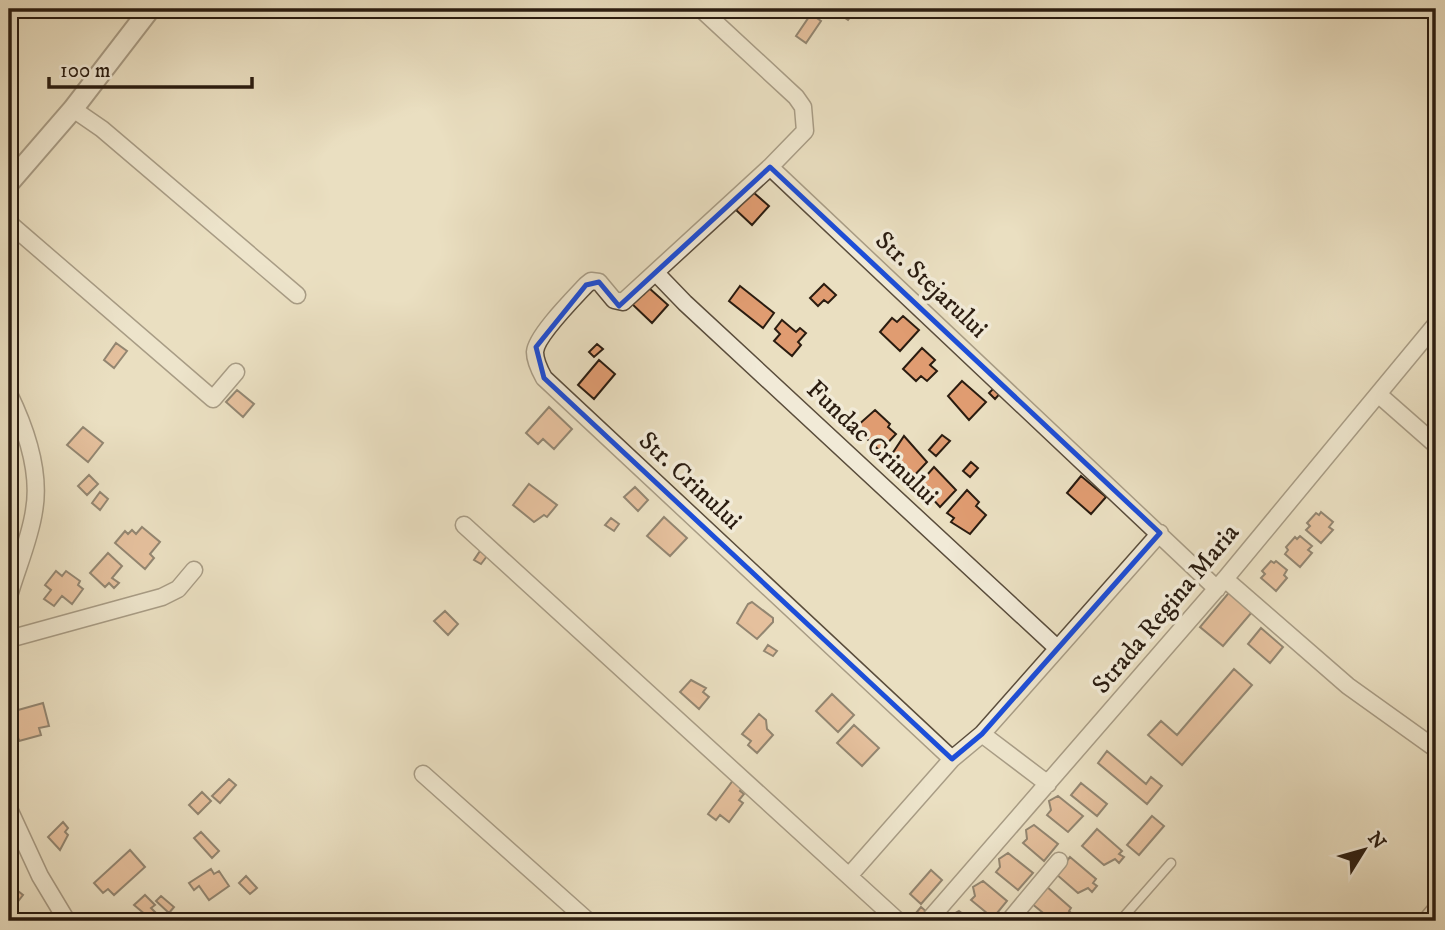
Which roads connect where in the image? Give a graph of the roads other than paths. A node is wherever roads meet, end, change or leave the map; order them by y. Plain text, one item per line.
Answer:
1 (150, 9) edge
2 (701, 9) edge
3 (73, 109) junction
4 (770, 167) junction
5 (9, 183) edge
6 (9, 223) edge
7 (656, 272) junction
8 (297, 295) dead end
9 (1436, 324) edge
10 (236, 372) dead end
11 (9, 394) edge
12 (1378, 394) junction
13 (1436, 445) edge
14 (464, 525) dead end
15 (1160, 533) junction
16 (194, 570) dead end
17 (1221, 584) junction
18 (9, 596) edge
19 (9, 639) edge
20 (1056, 647) junction
21 (982, 734) junction
22 (1436, 749) edge
23 (952, 759) junction
24 (423, 774) dead end
25 (1048, 784) junction
26 (9, 809) edge
27 (1059, 861) dead end
28 (1171, 863) dead end
29 (849, 876) junction
30 (1436, 909) edge
31 (67, 921) edge
32 (587, 921) edge
33 (898, 921) edge
34 (928, 921) edge
35 (1009, 921) edge
36 (1119, 921) edge
37 (1426, 921) edge

1 - 3 street
2 - 4 street
3 - 5 street
3 - 8 street
4 - 7 street
4 - 15 street, Str. Stejarului
6 - 10 street
7 - 20 street, Fundac Crinului
7 - 23 street, Str. Crinului
9 - 12 street, Strada Regina Maria
11 - 18 street
12 - 13 street
12 - 17 street, Strada Regina Maria
14 - 29 street
15 - 17 street, Str. Stejarului
15 - 20 street
16 - 19 street
17 - 22 street, Str. Stejarului
17 - 25 street, Strada Regina Maria
20 - 21 street
21 - 23 street
21 - 25 street
23 - 29 street
24 - 32 street
25 - 34 street, Strada Regina Maria
26 - 31 street
27 - 35 street
28 - 36 lane
29 - 33 street
30 - 37 street

